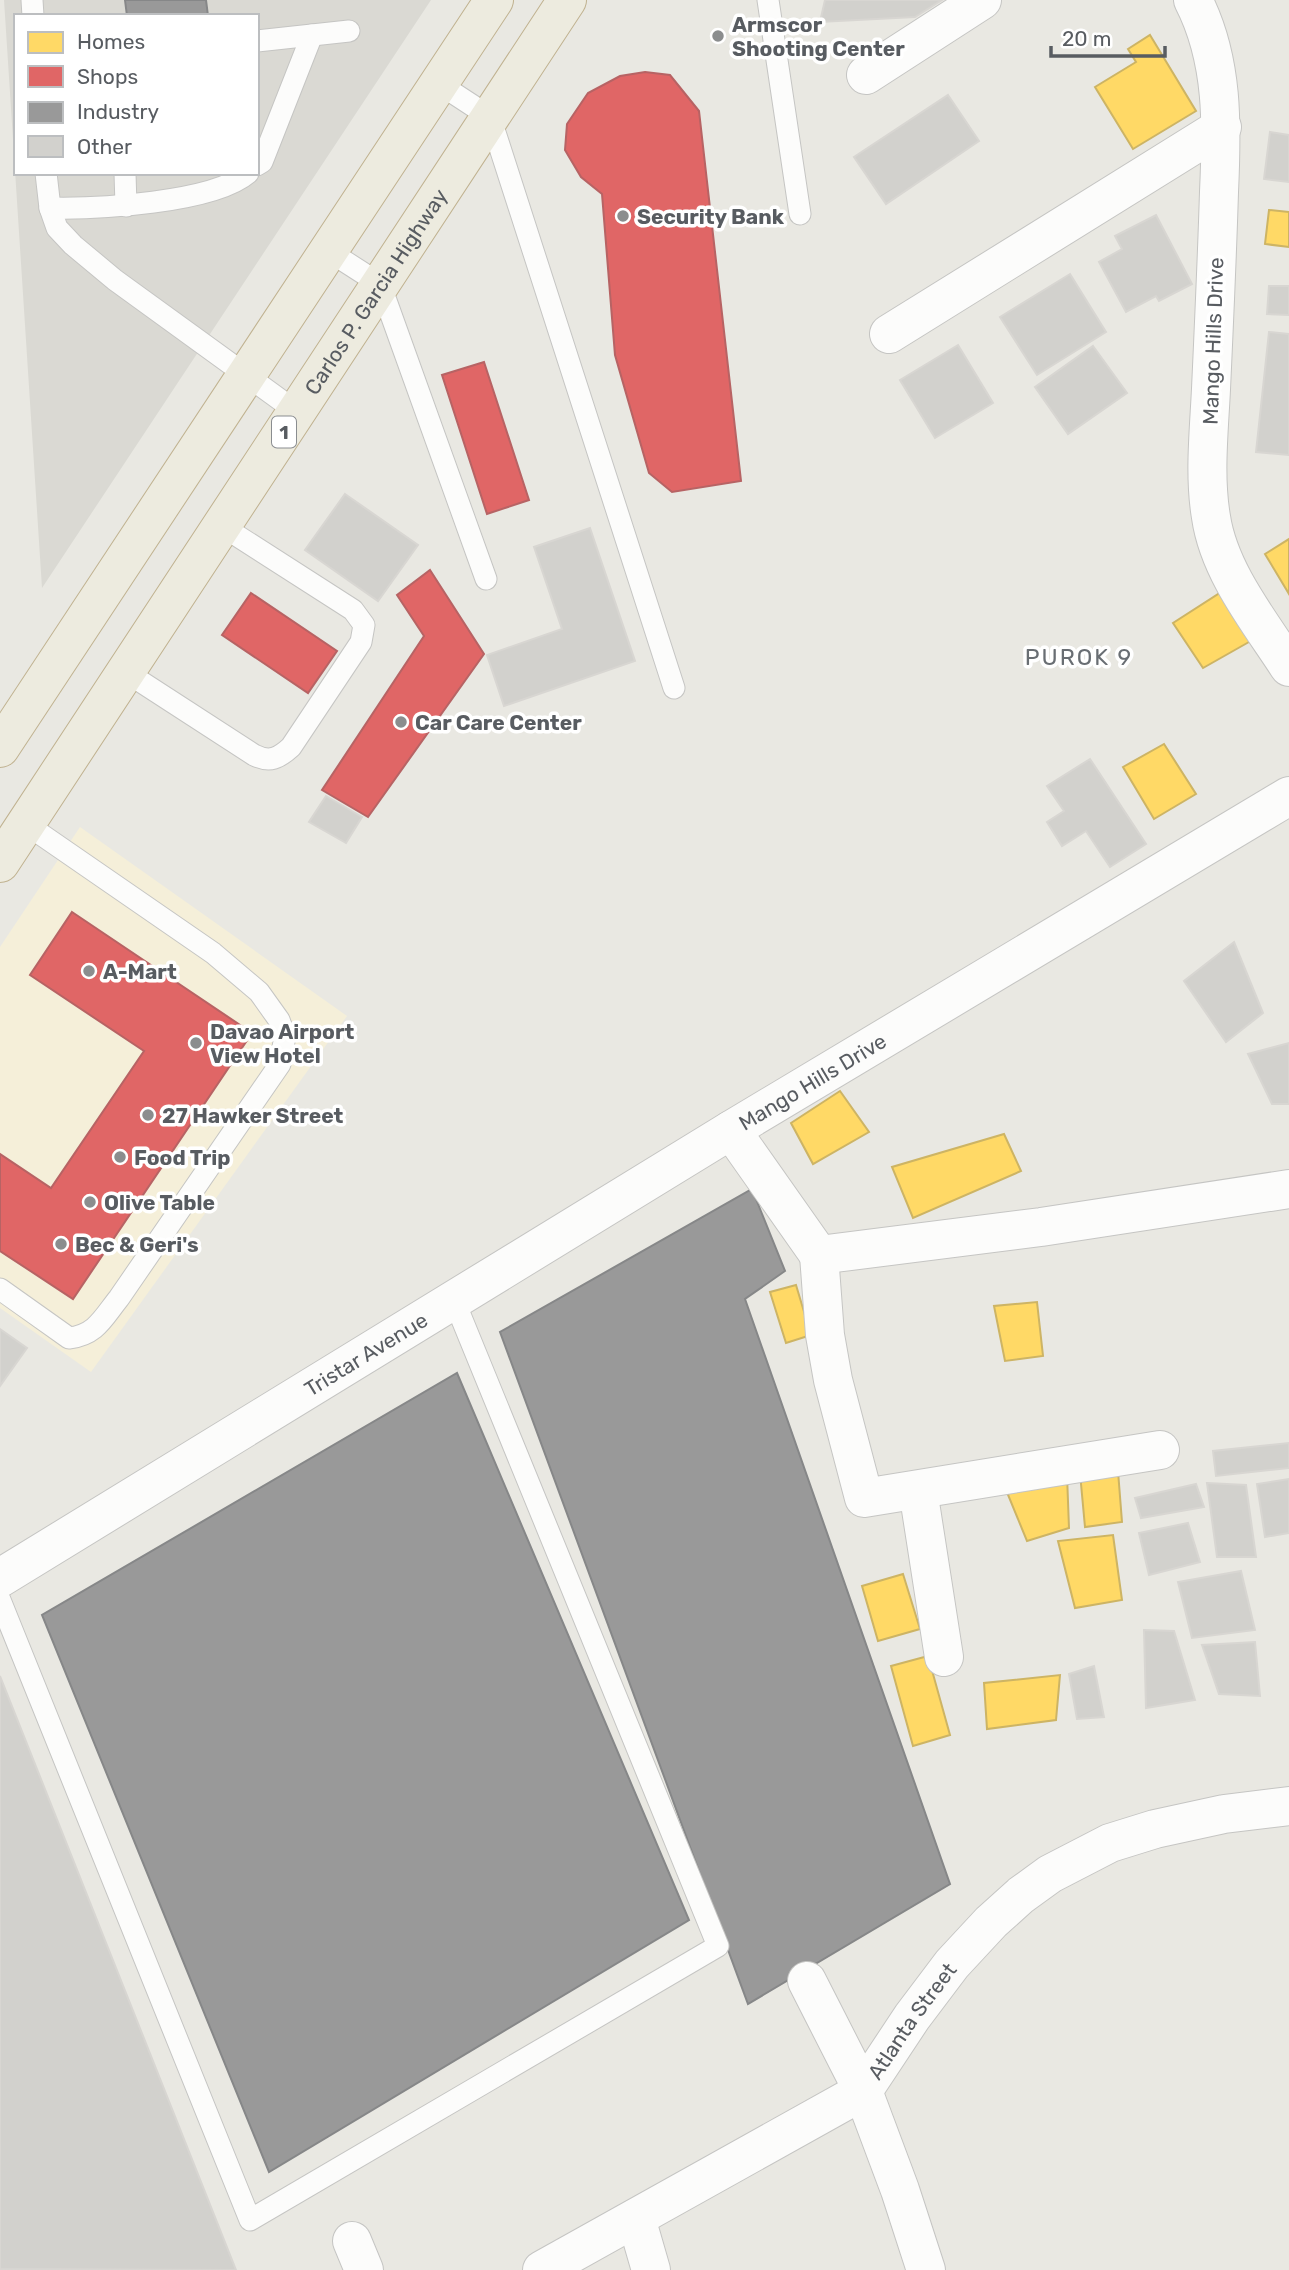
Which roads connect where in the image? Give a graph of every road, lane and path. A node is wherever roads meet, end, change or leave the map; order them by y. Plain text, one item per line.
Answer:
1 (494, 0) edge
2 (567, 0) edge
3 (768, 0) edge
4 (982, 0) edge
5 (1193, 0) edge
6 (349, 31) dead end
7 (312, 36) junction
8 (259, 41) edge
9 (866, 75) dead end
10 (438, 83) junction
11 (490, 117) junction
12 (1222, 127) junction
13 (259, 164) edge
14 (46, 175) edge
15 (125, 175) edge
16 (245, 175) edge
17 (127, 205) junction
18 (50, 208) junction
19 (800, 214) dead end
20 (327, 250) junction
21 (380, 284) junction
22 (889, 334) dead end
23 (246, 376) junction
24 (296, 412) junction
25 (222, 526) junction
26 (486, 579) dead end
27 (1289, 667) edge
28 (126, 672) junction
29 (674, 688) dead end
30 (0, 748) edge
31 (1289, 796) edge
32 (26, 824) junction
33 (0, 863) edge
34 (731, 1130) junction
35 (1289, 1189) edge
36 (819, 1255) junction
37 (0, 1289) edge
38 (454, 1300) junction
39 (1160, 1450) dead end
40 (918, 1490) junction
41 (0, 1578) edge
42 (0, 1600) edge
43 (944, 1657) dead end
44 (1289, 1806) edge
45 (807, 1981) dead end
46 (863, 2091) junction
47 (636, 2218) junction
48 (542, 2270) edge
49 (651, 2270) edge
50 (926, 2270) edge

1 - 10 highway
2 - 11 highway, Carlos P. Garcia Highway / 1
3 - 19 lane
4 - 9 street
5 - 12 street, Mango Hills Drive
6 - 7 lane
7 - 8 lane
7 - 13 lane
10 - 11 lane
10 - 20 highway
11 - 21 highway, Carlos P. Garcia Highway / 1
11 - 29 lane
12 - 22 street
12 - 27 street, Mango Hills Drive
14 - 18 lane
15 - 17 lane
16 - 17 lane
17 - 18 lane
18 - 23 lane
20 - 21 lane
20 - 23 highway
21 - 24 highway, Carlos P. Garcia Highway / 1
21 - 26 lane
23 - 24 lane
23 - 30 highway
24 - 25 highway, Carlos P. Garcia Highway / 1
25 - 28 highway, Carlos P. Garcia Highway / 1
25 - 28 lane
28 - 32 highway, Carlos P. Garcia Highway / 1
31 - 34 street, Mango Hills Drive
32 - 33 highway, Carlos P. Garcia Highway / 1
32 - 37 lane
34 - 36 street, Mango Hills Drive
34 - 38 street, Tristar Avenue
35 - 36 street
36 - 40 street
38 - 41 street, Tristar Avenue
38 - 42 lane
39 - 40 street
40 - 43 street
44 - 46 street, Atlanta Street
45 - 46 street
46 - 47 street, Atlanta Street
46 - 50 street
47 - 48 street, Atlanta Street
47 - 49 street

